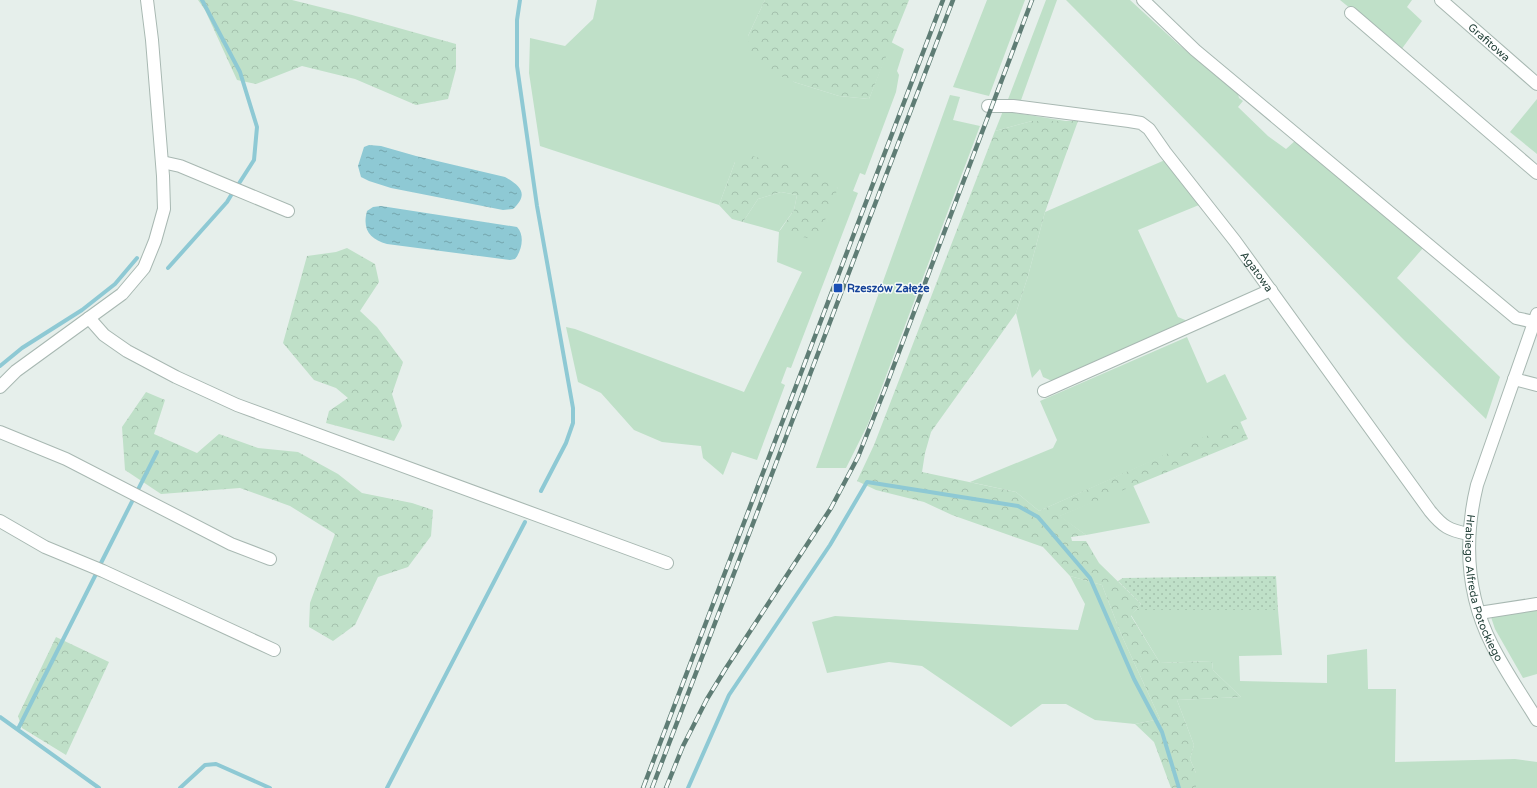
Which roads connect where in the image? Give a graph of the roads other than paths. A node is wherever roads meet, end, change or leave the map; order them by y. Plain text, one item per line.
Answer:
1 (147, 0) edge
2 (1143, 0) edge
3 (1441, 0) edge
4 (1351, 13) dead end
5 (1537, 84) edge
6 (988, 106) dead end
7 (162, 162) junction
8 (1537, 173) edge
9 (288, 212) dead end
10 (1271, 290) junction
11 (89, 318) junction
12 (1535, 318) edge
13 (1514, 379) junction
14 (1537, 385) edge
15 (0, 387) edge
16 (1044, 391) dead end
17 (0, 432) edge
18 (0, 521) edge
19 (1468, 534) junction
20 (270, 559) dead end
21 (667, 563) dead end
22 (1537, 604) edge
23 (1479, 613) junction
24 (274, 650) dead end
25 (1537, 720) edge

1 - 7 street
2 - 12 street
3 - 5 street, Grafitowa
4 - 8 street
6 - 10 street, Agatowa
7 - 9 street
7 - 11 street
10 - 16 street
10 - 19 street, Agatowa
11 - 15 street
11 - 21 street
12 - 13 street, Hrabiego Alfreda Potockiego
13 - 14 street
13 - 19 street, Hrabiego Alfreda Potockiego
17 - 20 street
18 - 24 street
19 - 23 street, Hrabiego Alfreda Potockiego
22 - 23 street
23 - 25 street, Hrabiego Alfreda Potockiego

